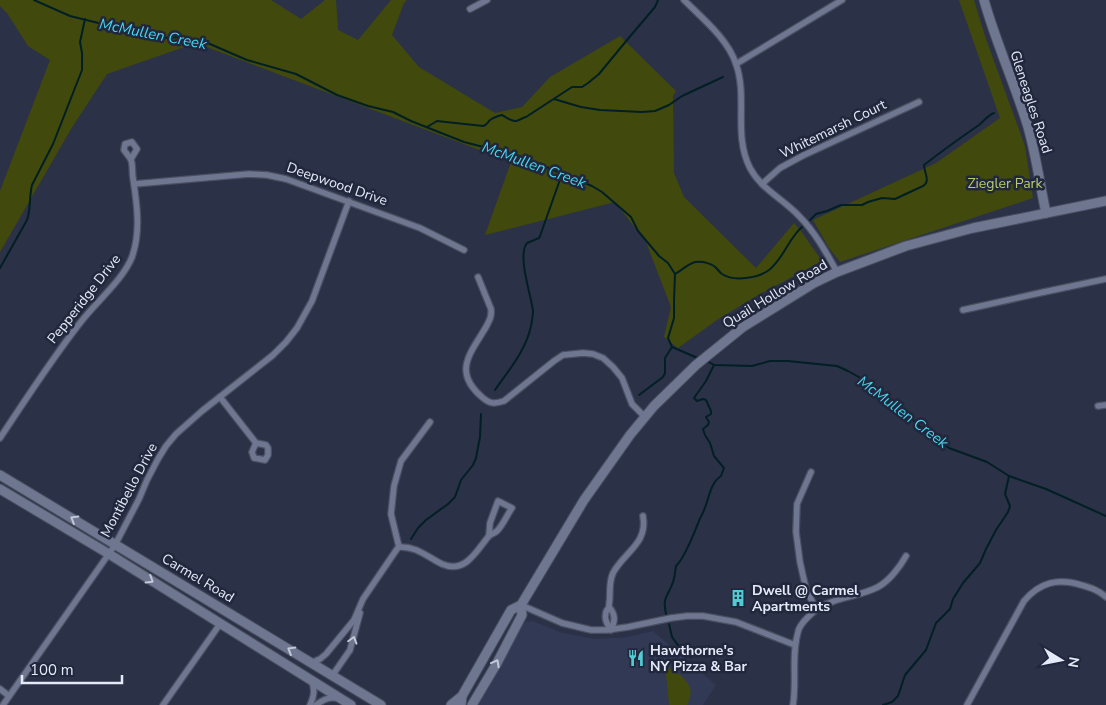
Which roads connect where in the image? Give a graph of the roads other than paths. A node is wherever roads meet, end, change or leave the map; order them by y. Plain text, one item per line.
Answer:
1 (487, 0) edge
2 (684, 0) edge
3 (842, 0) edge
4 (984, 0) edge
5 (470, 9) dead end
6 (736, 64) junction
7 (918, 102) dead end
8 (131, 159) dead end
9 (134, 184) junction
10 (762, 184) junction
11 (349, 201) junction
12 (1106, 201) edge
13 (1046, 213) junction
14 (464, 250) dead end
15 (837, 272) junction
16 (478, 277) dead end
17 (1106, 279) edge
18 (963, 310) dead end
19 (220, 397) junction
20 (1106, 405) edge
21 (1098, 406) dead end
22 (645, 417) junction
23 (430, 422) dead end
24 (0, 438) edge
25 (256, 443) dead end
26 (811, 472) dead end
27 (0, 475) edge
28 (0, 489) edge
29 (643, 516) dead end
30 (489, 535) junction
31 (115, 545) junction
32 (399, 547) junction
33 (109, 554) junction
34 (906, 556) dead end
35 (1106, 597) edge
36 (363, 599) junction
37 (521, 605) junction
38 (816, 609) junction
39 (220, 624) junction
40 (611, 630) junction
41 (795, 644) junction
42 (311, 662) junction
43 (332, 676) junction
44 (312, 682) junction
45 (0, 689) edge
46 (10, 696) junction
47 (340, 698) junction
48 (462, 701) edge
49 (3, 705) edge
50 (163, 705) edge
51 (310, 705) edge
52 (316, 705) edge
53 (351, 705) edge
54 (381, 705) edge
55 (451, 705) edge
56 (472, 705) edge
57 (792, 705) edge
58 (967, 705) edge

1 - 5 street
2 - 6 street
3 - 6 street
4 - 13 main road, Gleneagles Road
6 - 10 street
7 - 10 street, Whitemarsh Court
8 - 9 street, Pepperidge Drive
9 - 11 street, Deepwood Drive
9 - 24 street, Pepperidge Drive
10 - 15 street
11 - 14 street, Deepwood Drive
11 - 19 street, Montibello Drive
12 - 13 main road, Quail Hollow Road
13 - 15 main road, Quail Hollow Road
15 - 22 main road, Quail Hollow Road
16 - 22 street
17 - 18 street
19 - 25 street
19 - 31 street, Montibello Drive
20 - 21 street
22 - 37 main road, Quail Hollow Road
23 - 32 street
26 - 38 street
31 -> 27 main road, Carmel Road
28 - 33 main road, Carmel Road
29 - 40 street
30 - 30 street
30 - 32 street
31 - 33 street, Montibello Drive
42 -> 31 main road, Carmel Road
32 - 36 street
33 -> 39 main road, Carmel Road
33 - 46 street, Montibello Drive
34 - 38 street
35 - 58 street
36 - 42 street
43 -> 36 street
37 - 40 street
37 - 48 main road, Quail Hollow Road
56 -> 37 main road, Quail Hollow Road
38 - 41 street
39 - 44 main road, Carmel Road
39 - 50 street
40 - 41 street
41 - 57 street
42 - 43 main road, Carmel Road
43 - 44 main road
43 - 54 main road, Carmel Road
44 - 47 main road, Carmel Road
44 - 51 street
45 - 46 street
46 - 49 street, Montibello Drive
47 - 52 street
47 - 53 main road, Carmel Road
48 - 55 main road

